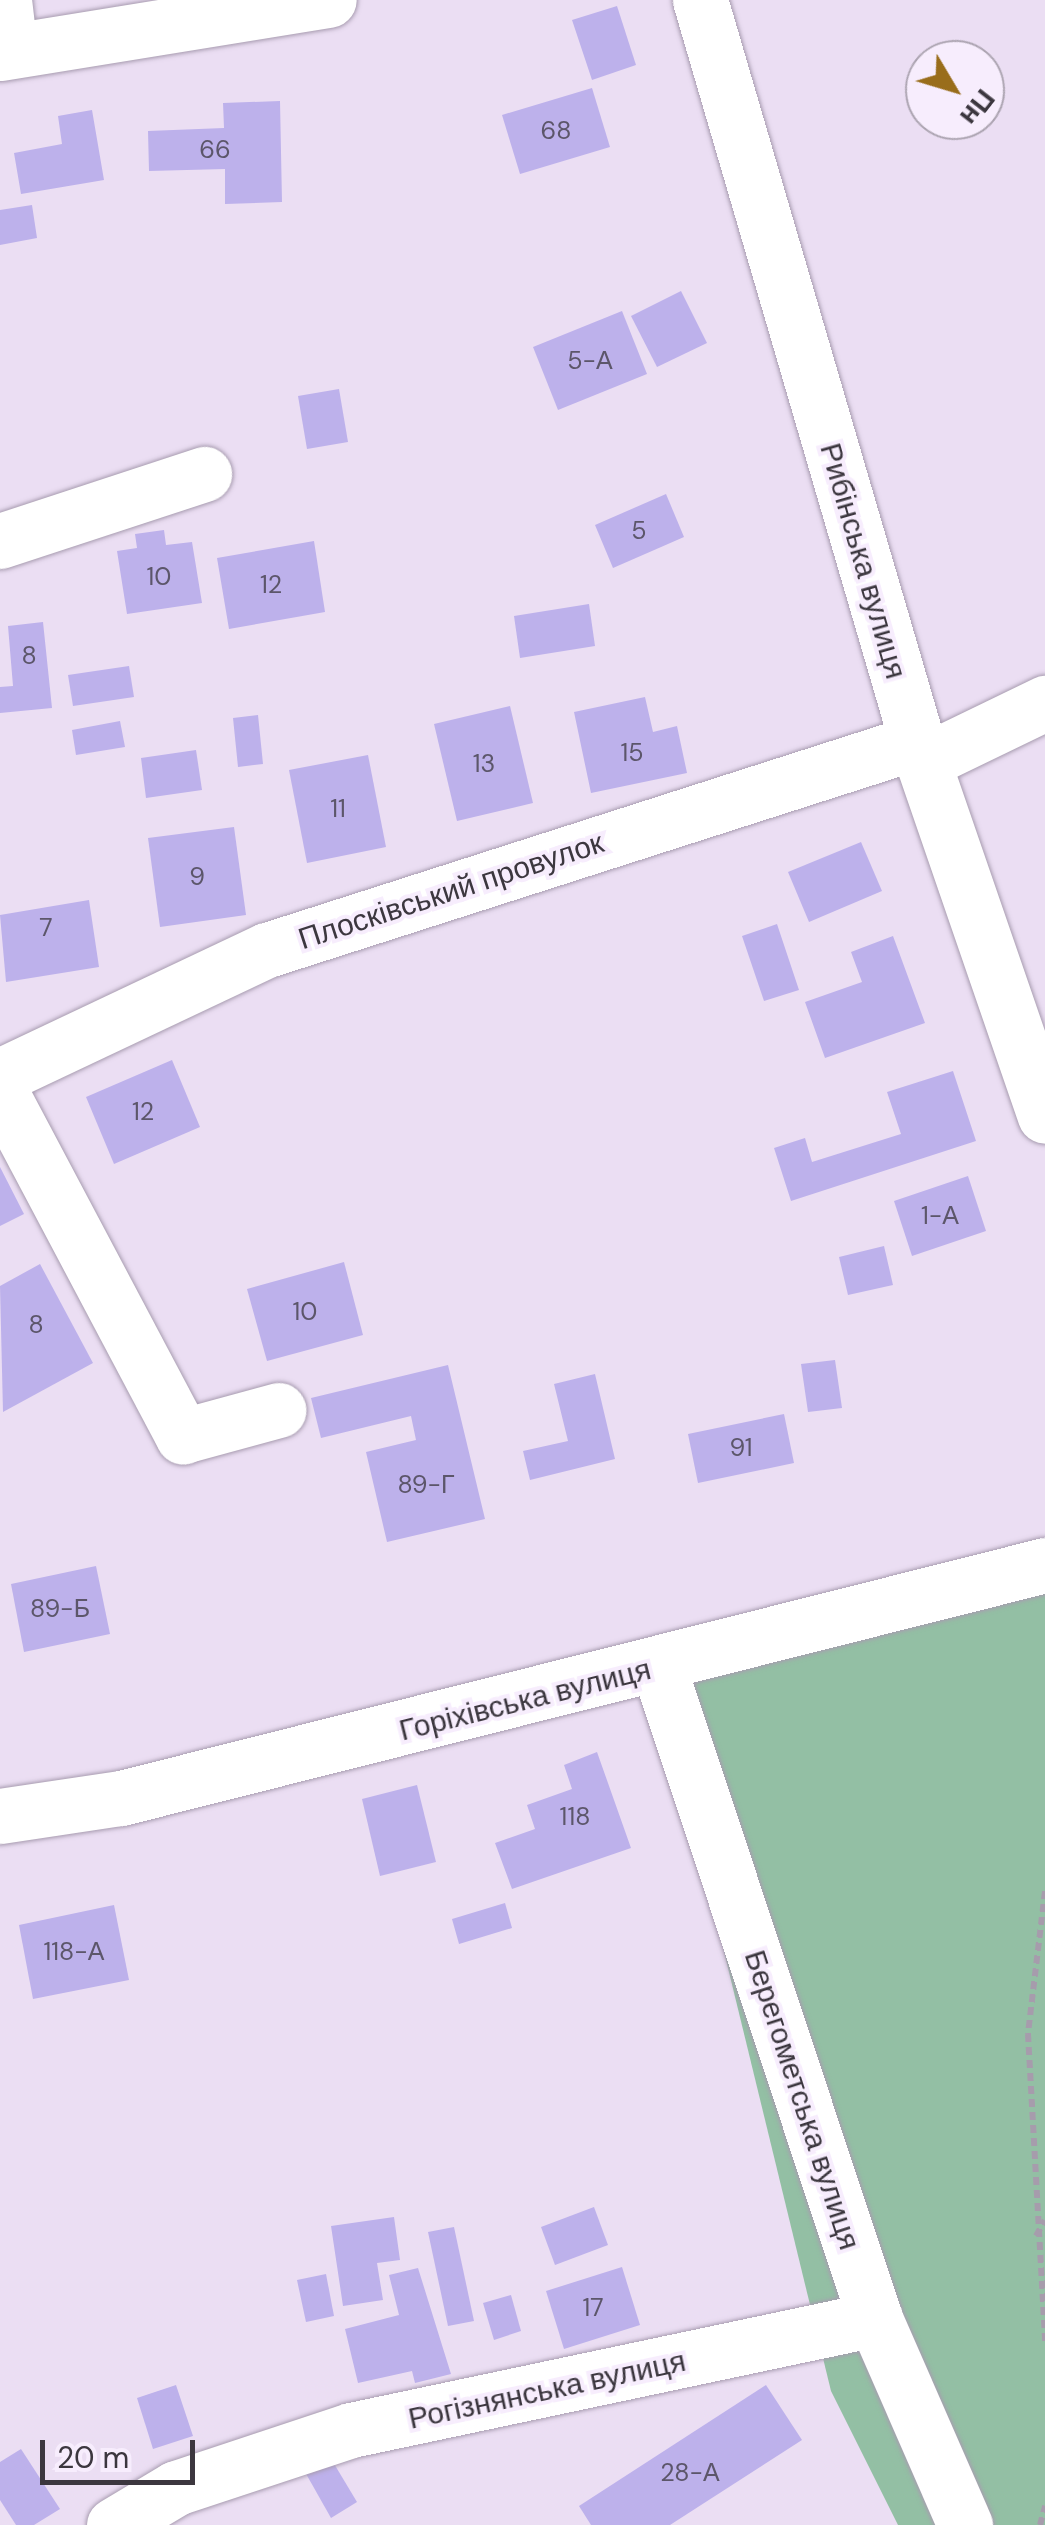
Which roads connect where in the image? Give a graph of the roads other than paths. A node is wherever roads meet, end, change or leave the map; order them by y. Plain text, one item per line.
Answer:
1 (700, 0) edge
2 (315, 1) edge
3 (5, 35) edge
4 (204, 474) dead end
5 (0, 541) edge
6 (1045, 704) edge
7 (920, 752) junction
8 (0, 1076) edge
9 (0, 1091) edge
10 (1045, 1116) edge
11 (279, 1410) dead end
12 (1045, 1565) edge
13 (659, 1668) junction
14 (0, 1816) edge
15 (876, 2320) junction
16 (114, 2525) edge
17 (965, 2525) edge

1 - 7 street, Рибінська вулиця
2 - 3 street
4 - 5 street
6 - 7 street, Плосківський провулок
7 - 8 street, Плосківський провулок
7 - 10 street, Рибінська вулиця
9 - 11 street
12 - 13 street, Горіхівська вулиця
13 - 14 street, Горіхівська вулиця
13 - 15 street, Берегометська вулиця
15 - 16 street, Рогізнянська вулиця
15 - 17 street, Берегометська вулиця

